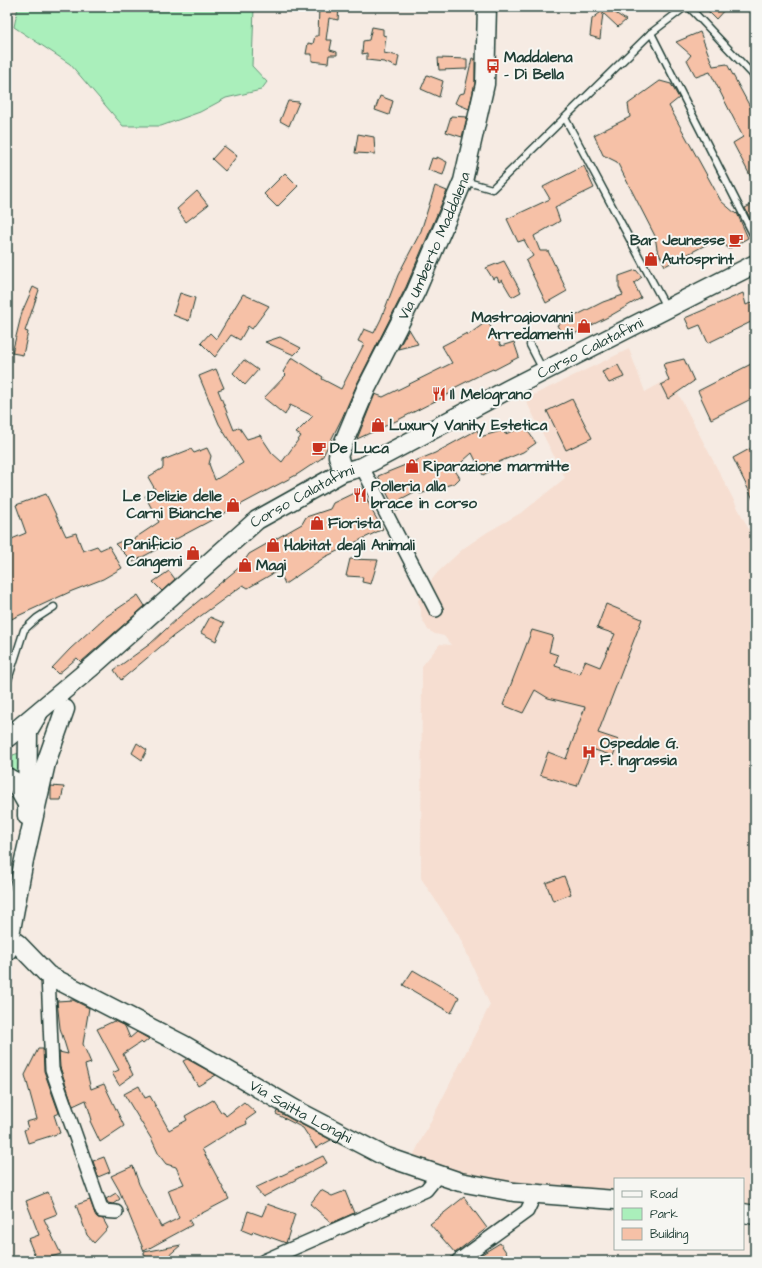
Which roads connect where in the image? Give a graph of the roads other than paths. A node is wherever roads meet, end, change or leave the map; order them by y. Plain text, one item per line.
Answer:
1 (487, 7) edge
2 (685, 7) edge
3 (689, 7) edge
4 (651, 33) junction
5 (755, 77) edge
6 (565, 118) junction
7 (463, 181) junction
8 (755, 238) edge
9 (755, 264) edge
10 (667, 309) junction
11 (530, 345) dead end
12 (544, 372) junction
13 (362, 468) junction
14 (343, 472) junction
15 (54, 607) dead end
16 (436, 610) dead end
17 (94, 665) junction
18 (7, 683) edge
19 (45, 705) junction
20 (65, 709) junction
21 (7, 739) edge
22 (28, 743) junction
23 (7, 750) edge
24 (46, 764) junction
25 (7, 777) edge
26 (27, 804) junction
27 (24, 860) junction
28 (12, 947) edge
29 (48, 975) junction
30 (439, 1174) junction
31 (535, 1194) junction
32 (614, 1200) edge
33 (116, 1212) dead end
34 (744, 1213) edge
35 (755, 1215) edge
36 (264, 1261) edge
37 (458, 1261) edge

1 - 7 street, Via Umberto Maddalena
2 - 4 lane
3 - 5 lane
4 - 6 lane
4 - 8 lane
6 - 7 lane
6 - 10 lane
7 - 14 street, Via Umberto Maddalena
9 - 10 street, Corso Calatafimi
10 - 12 street, Corso Calatafimi
11 - 12 lane
12 - 13 street, Corso Calatafimi
13 - 14 street, Corso Calatafimi
13 - 16 street
14 - 17 street, Corso Calatafimi
15 - 18 lane
17 - 19 street
17 - 20 street
19 - 21 street
19 - 22 street
20 - 22 street
20 - 24 street
21 - 22 street
22 - 23 street
22 - 24 street
22 - 26 street
24 - 27 street
25 - 26 street
26 - 27 street
27 - 28 street
28 - 29 street, Via Saitta Longhi
29 - 30 street, Via Saitta Longhi
29 - 33 street
30 - 31 street, Via Saitta Longhi
30 - 36 street
31 - 32 street, Via Saitta Longhi
31 - 37 street
34 - 35 street

